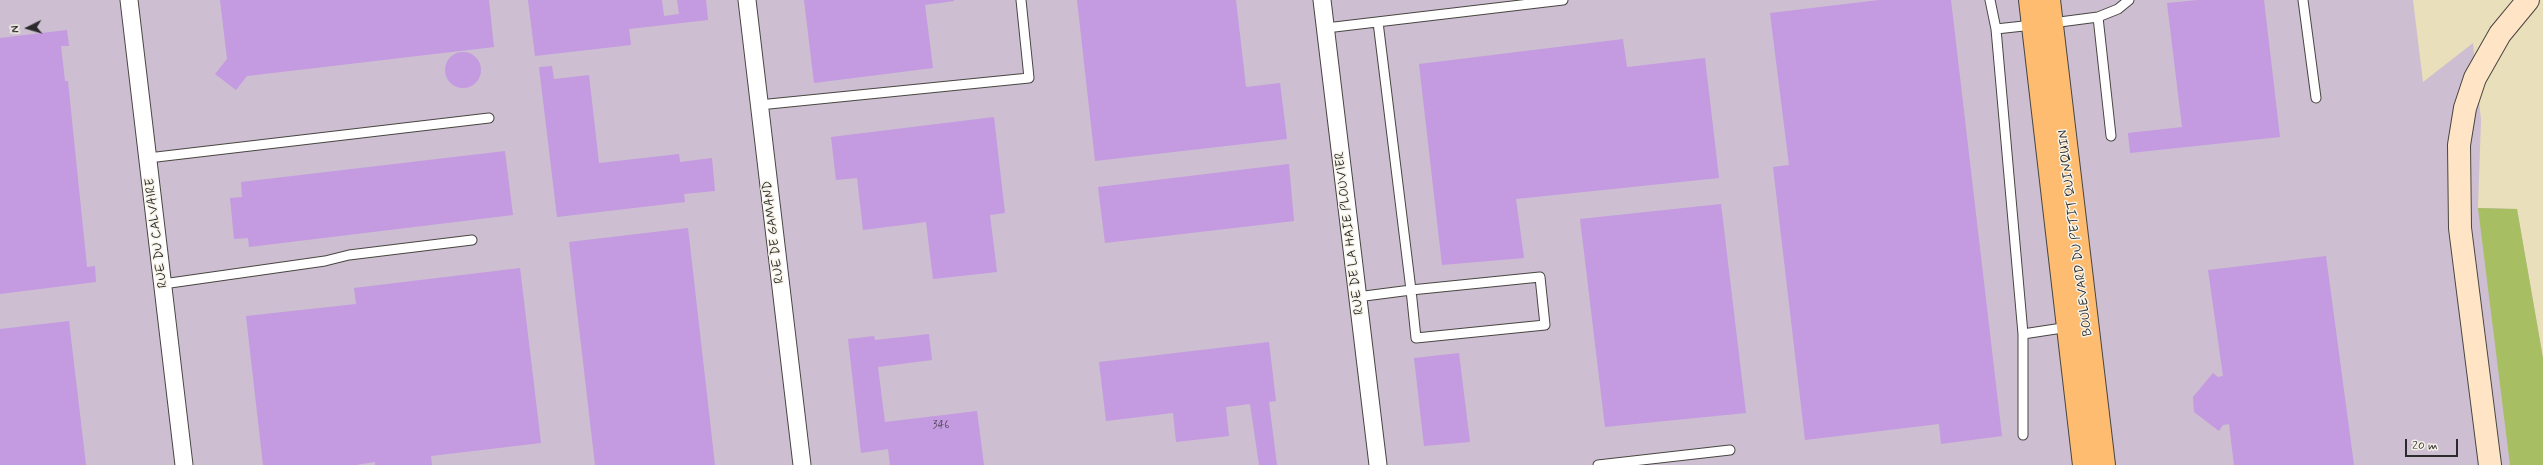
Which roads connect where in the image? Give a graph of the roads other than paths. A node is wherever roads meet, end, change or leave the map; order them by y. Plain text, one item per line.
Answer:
1 (129, 0) edge
2 (746, 0) edge
3 (1021, 0) edge
4 (1322, 0) edge
5 (1563, 0) edge
6 (1990, 0) edge
7 (2030, 0) edge
8 (2049, 0) edge
9 (2129, 0) edge
10 (2303, 0) edge
11 (2528, 0) edge
12 (2098, 16) junction
13 (1378, 22) junction
14 (2042, 24) junction
15 (1326, 28) junction
16 (1996, 29) junction
17 (2316, 98) dead end
18 (759, 105) junction
19 (489, 118) dead end
20 (2111, 136) dead end
21 (148, 158) junction
22 (472, 240) dead end
23 (163, 284) junction
24 (1411, 290) junction
25 (1357, 297) junction
26 (2077, 326) junction
27 (2023, 334) junction
28 (2475, 355) junction
29 (2023, 435) dead end
30 (1730, 450) dead end
31 (184, 465) edge
32 (802, 465) edge
33 (1378, 465) edge
34 (1598, 465) edge
35 (2084, 465) edge
36 (2104, 465) edge
37 (2484, 465) edge
38 (2490, 465) edge

1 - 21 street, RUE DU CALVAIRE
2 - 18 street, RUE DE GAMAND
3 - 18 lane
4 - 15 street, RUE DE LA HAIE PLOUVIER
5 - 13 lane
6 - 16 lane
7 - 14 main road, BOULEVARD DU PETIT QUINQUIN
8 - 14 main road, BOULEVARD DU PETIT QUINQUIN
9 - 12 lane
10 - 17 lane
11 - 28 main road
12 - 14 lane
12 - 20 lane
13 - 15 lane
13 - 24 lane
14 - 16 lane
14 - 26 main road, BOULEVARD DU PETIT QUINQUIN
15 - 25 street, RUE DE LA HAIE PLOUVIER
16 - 27 lane
18 - 32 street, RUE DE GAMAND
19 - 21 lane
21 - 23 street, RUE DU CALVAIRE
22 - 23 lane
23 - 31 street, RUE DU CALVAIRE
24 - 24 lane
24 - 25 lane
25 - 33 street, RUE DE LA HAIE PLOUVIER
26 - 27 lane
26 - 35 main road, BOULEVARD DU PETIT QUINQUIN
26 - 36 main road, BOULEVARD DU PETIT QUINQUIN
27 - 29 lane
28 - 37 main road
28 - 38 main road
30 - 34 lane

